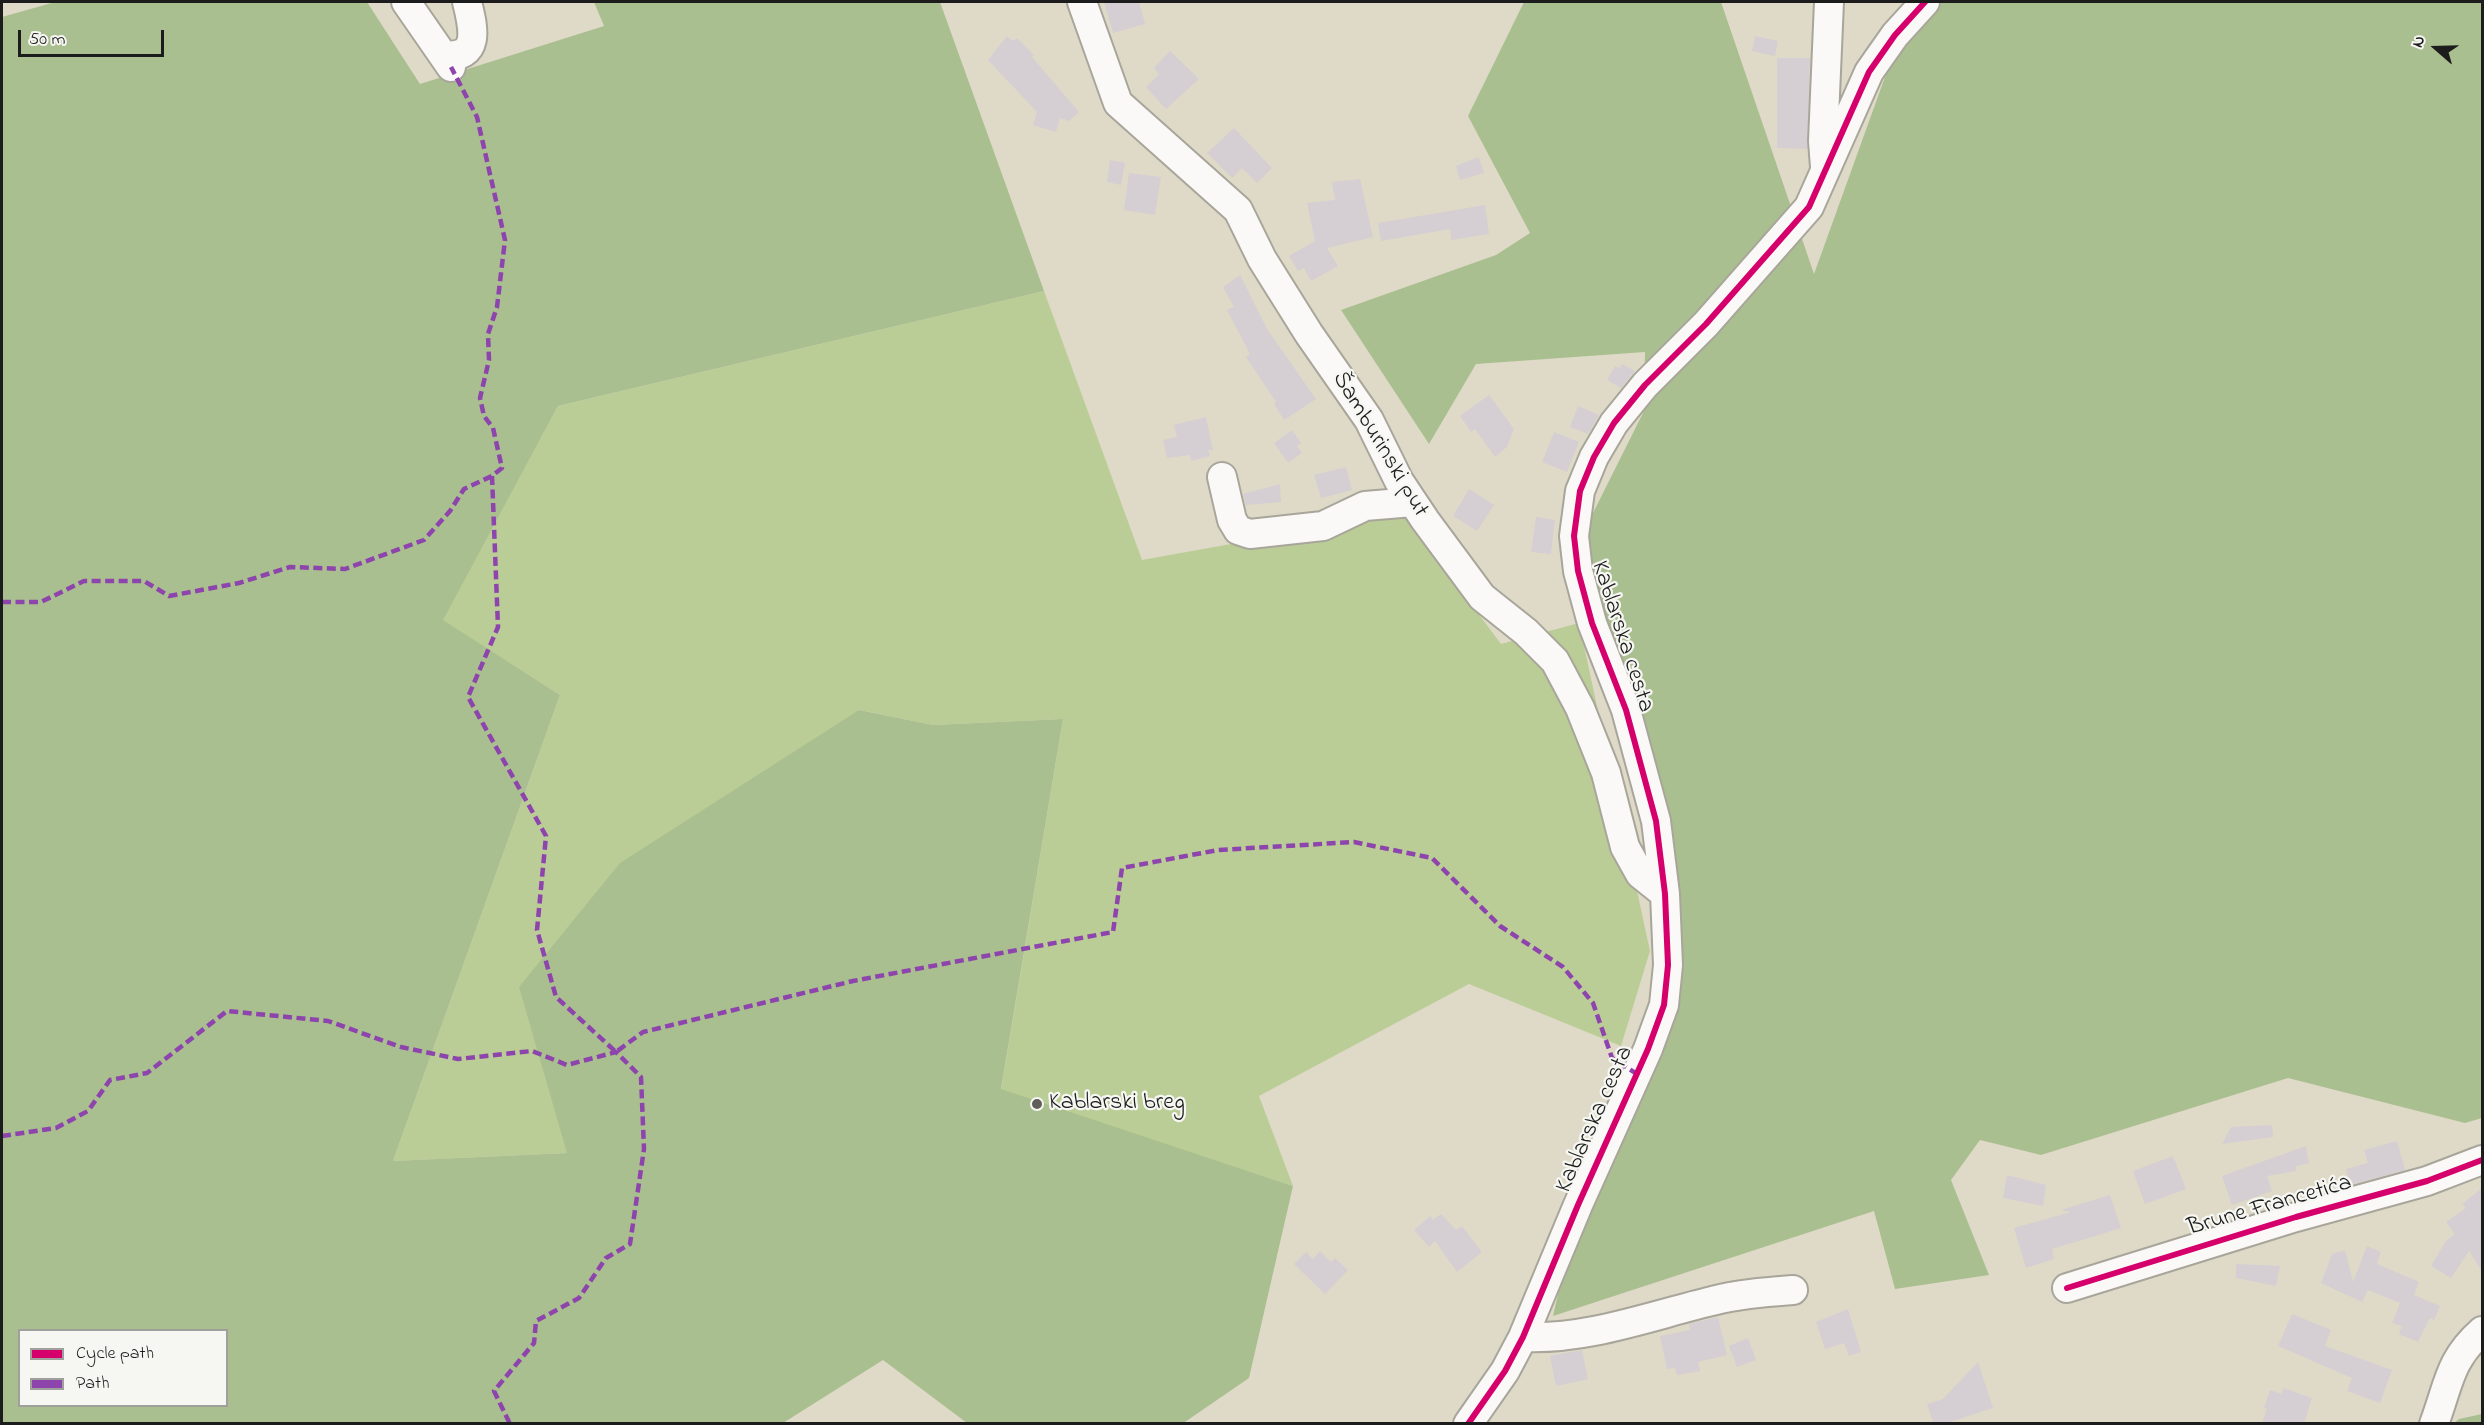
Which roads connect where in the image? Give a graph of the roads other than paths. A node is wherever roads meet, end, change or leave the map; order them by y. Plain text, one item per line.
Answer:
1 (406, 2) edge
2 (467, 2) edge
3 (1082, 2) edge
4 (1830, 2) edge
5 (1925, 2) edge
6 (1827, 50) junction
7 (1869, 72) junction
8 (1825, 169) junction
9 (1222, 477) dead end
10 (1413, 502) junction
11 (1665, 894) junction
12 (2482, 1160) edge
13 (2067, 1288) dead end
14 (1793, 1290) dead end
15 (2482, 1331) edge
16 (1523, 1337) junction
17 (1468, 1424) edge
18 (2434, 1424) edge

1 - 2 street
3 - 10 street, Šamburinski put
4 - 6 street, Kablarska cesta
5 - 7 street, Kablarska cesta
6 - 7 street
6 - 8 street, Kablarska cesta
7 - 8 street, Kablarska cesta
8 - 11 street, Kablarska cesta
9 - 10 street
10 - 11 street, Šamburinski put
11 - 16 street, Kablarska cesta
12 - 13 street, Brune Francetića
14 - 16 street
15 - 18 street
16 - 17 street, Kablarska cesta

